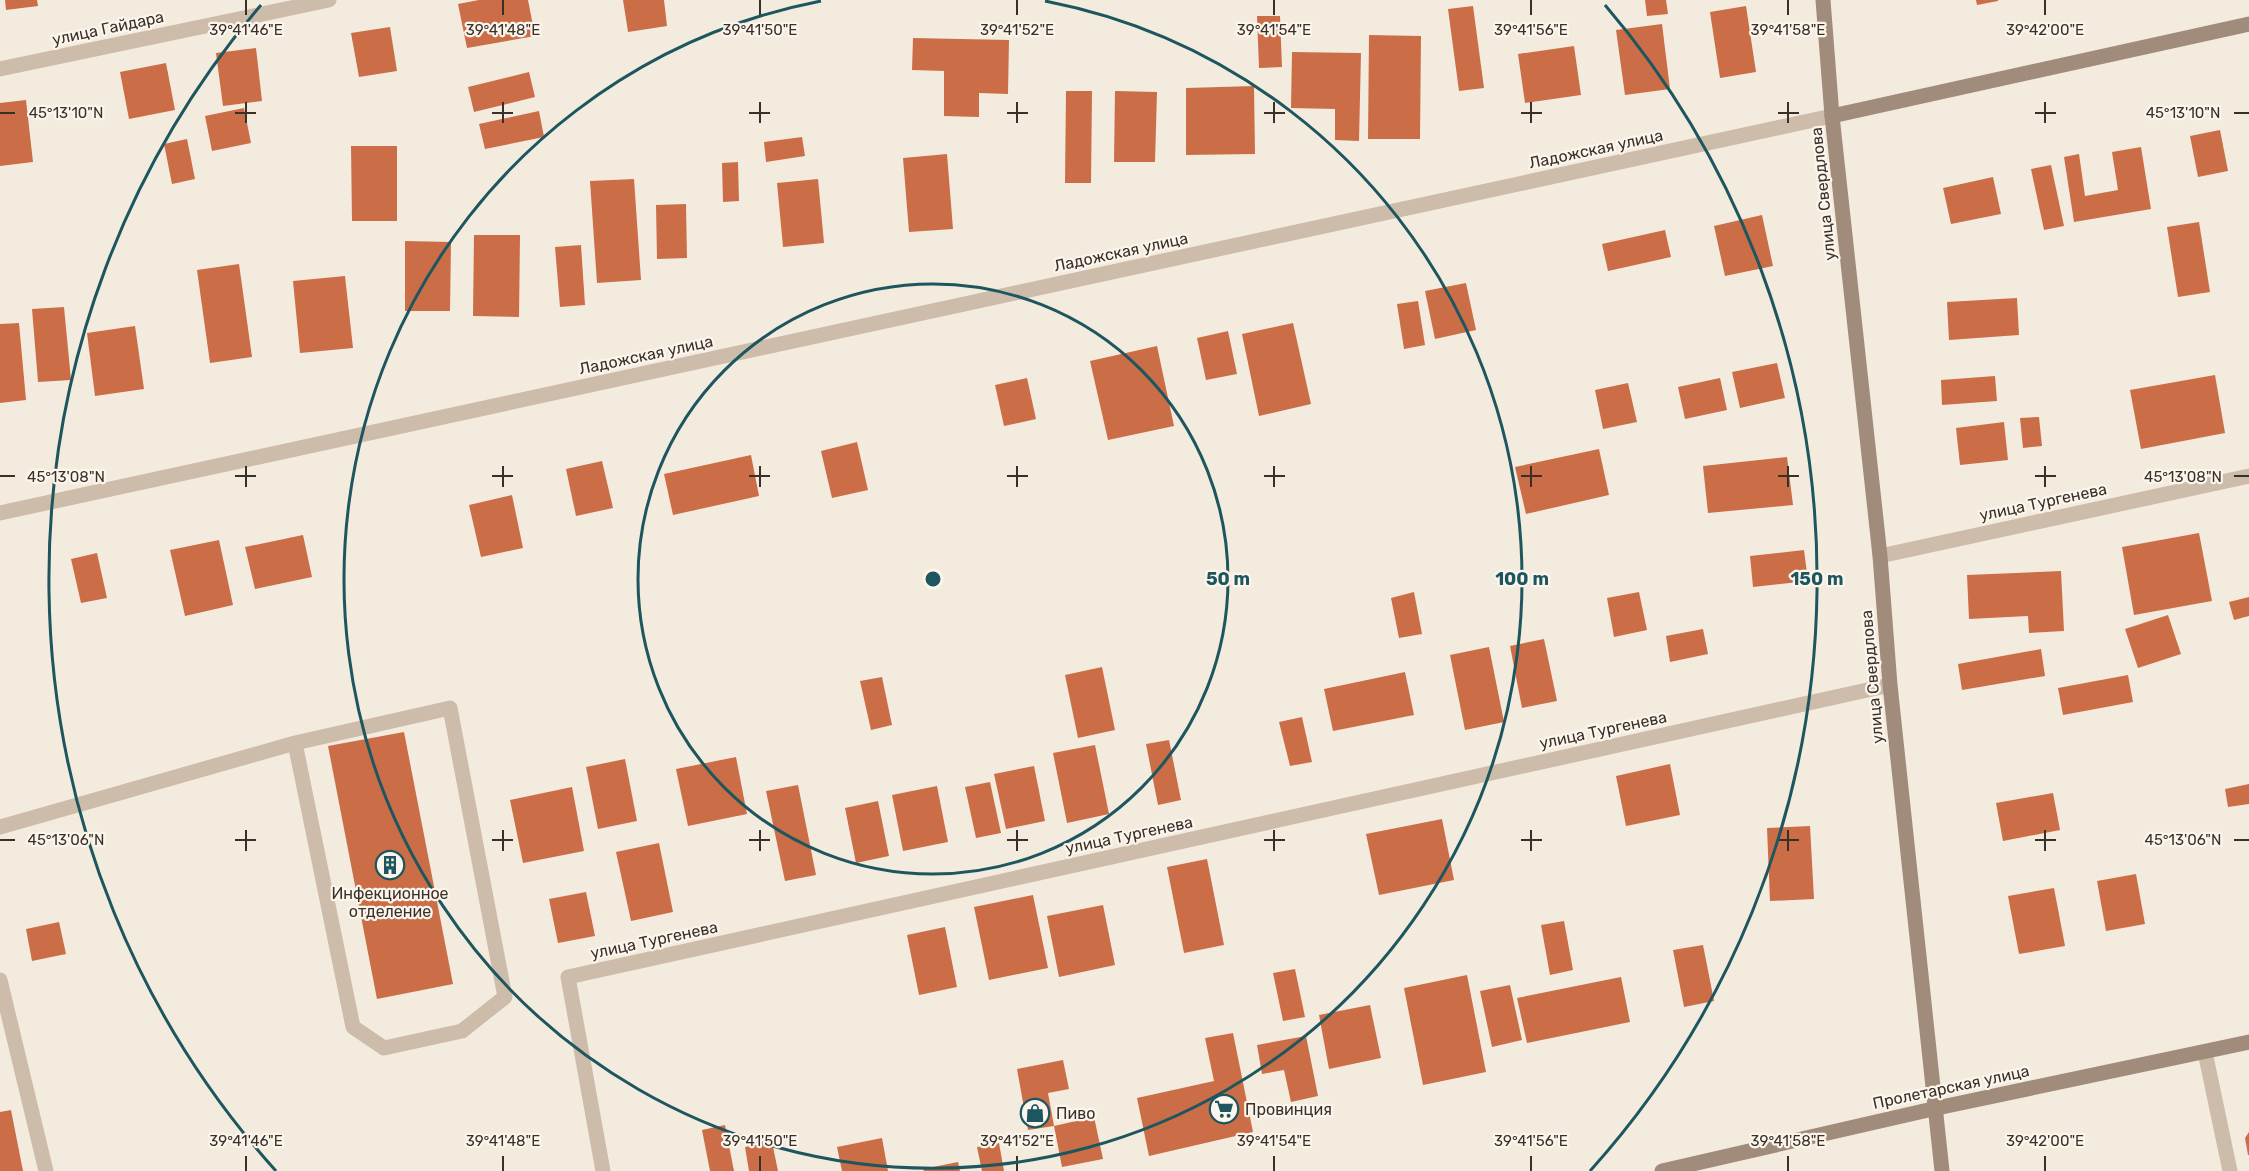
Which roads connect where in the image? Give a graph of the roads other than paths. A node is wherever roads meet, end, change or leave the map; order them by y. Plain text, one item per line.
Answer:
1 (329, 0) edge
2 (1823, 0) edge
3 (2249, 24) edge
4 (0, 69) edge
5 (1832, 116) junction
6 (2249, 476) edge
7 (0, 513) edge
8 (1880, 556) junction
9 (1890, 685) junction
10 (295, 743) junction
11 (0, 827) edge
12 (0, 980) edge
13 (2249, 1042) edge
14 (2205, 1052) junction
15 (1937, 1108) junction
16 (46, 1171) edge
17 (603, 1171) edge
18 (1662, 1171) edge
19 (1942, 1171) edge
20 (2230, 1171) edge

1 - 4 street, улица Гайдара
2 - 5 street, улица Свердлова
3 - 5 street, Ладожская улица
5 - 7 street, Ладожская улица
5 - 8 street, улица Свердлова
6 - 8 street, улица Тургенева
8 - 9 street, улица Свердлова
9 - 15 street, улица Свердлова
9 - 17 street, улица Тургенева
10 - 10 street
10 - 11 street
12 - 16 street
13 - 14 street, Пролетарская улица
14 - 15 street, Пролетарская улица
14 - 20 street
15 - 18 street, Пролетарская улица
15 - 19 street, улица Свердлова

